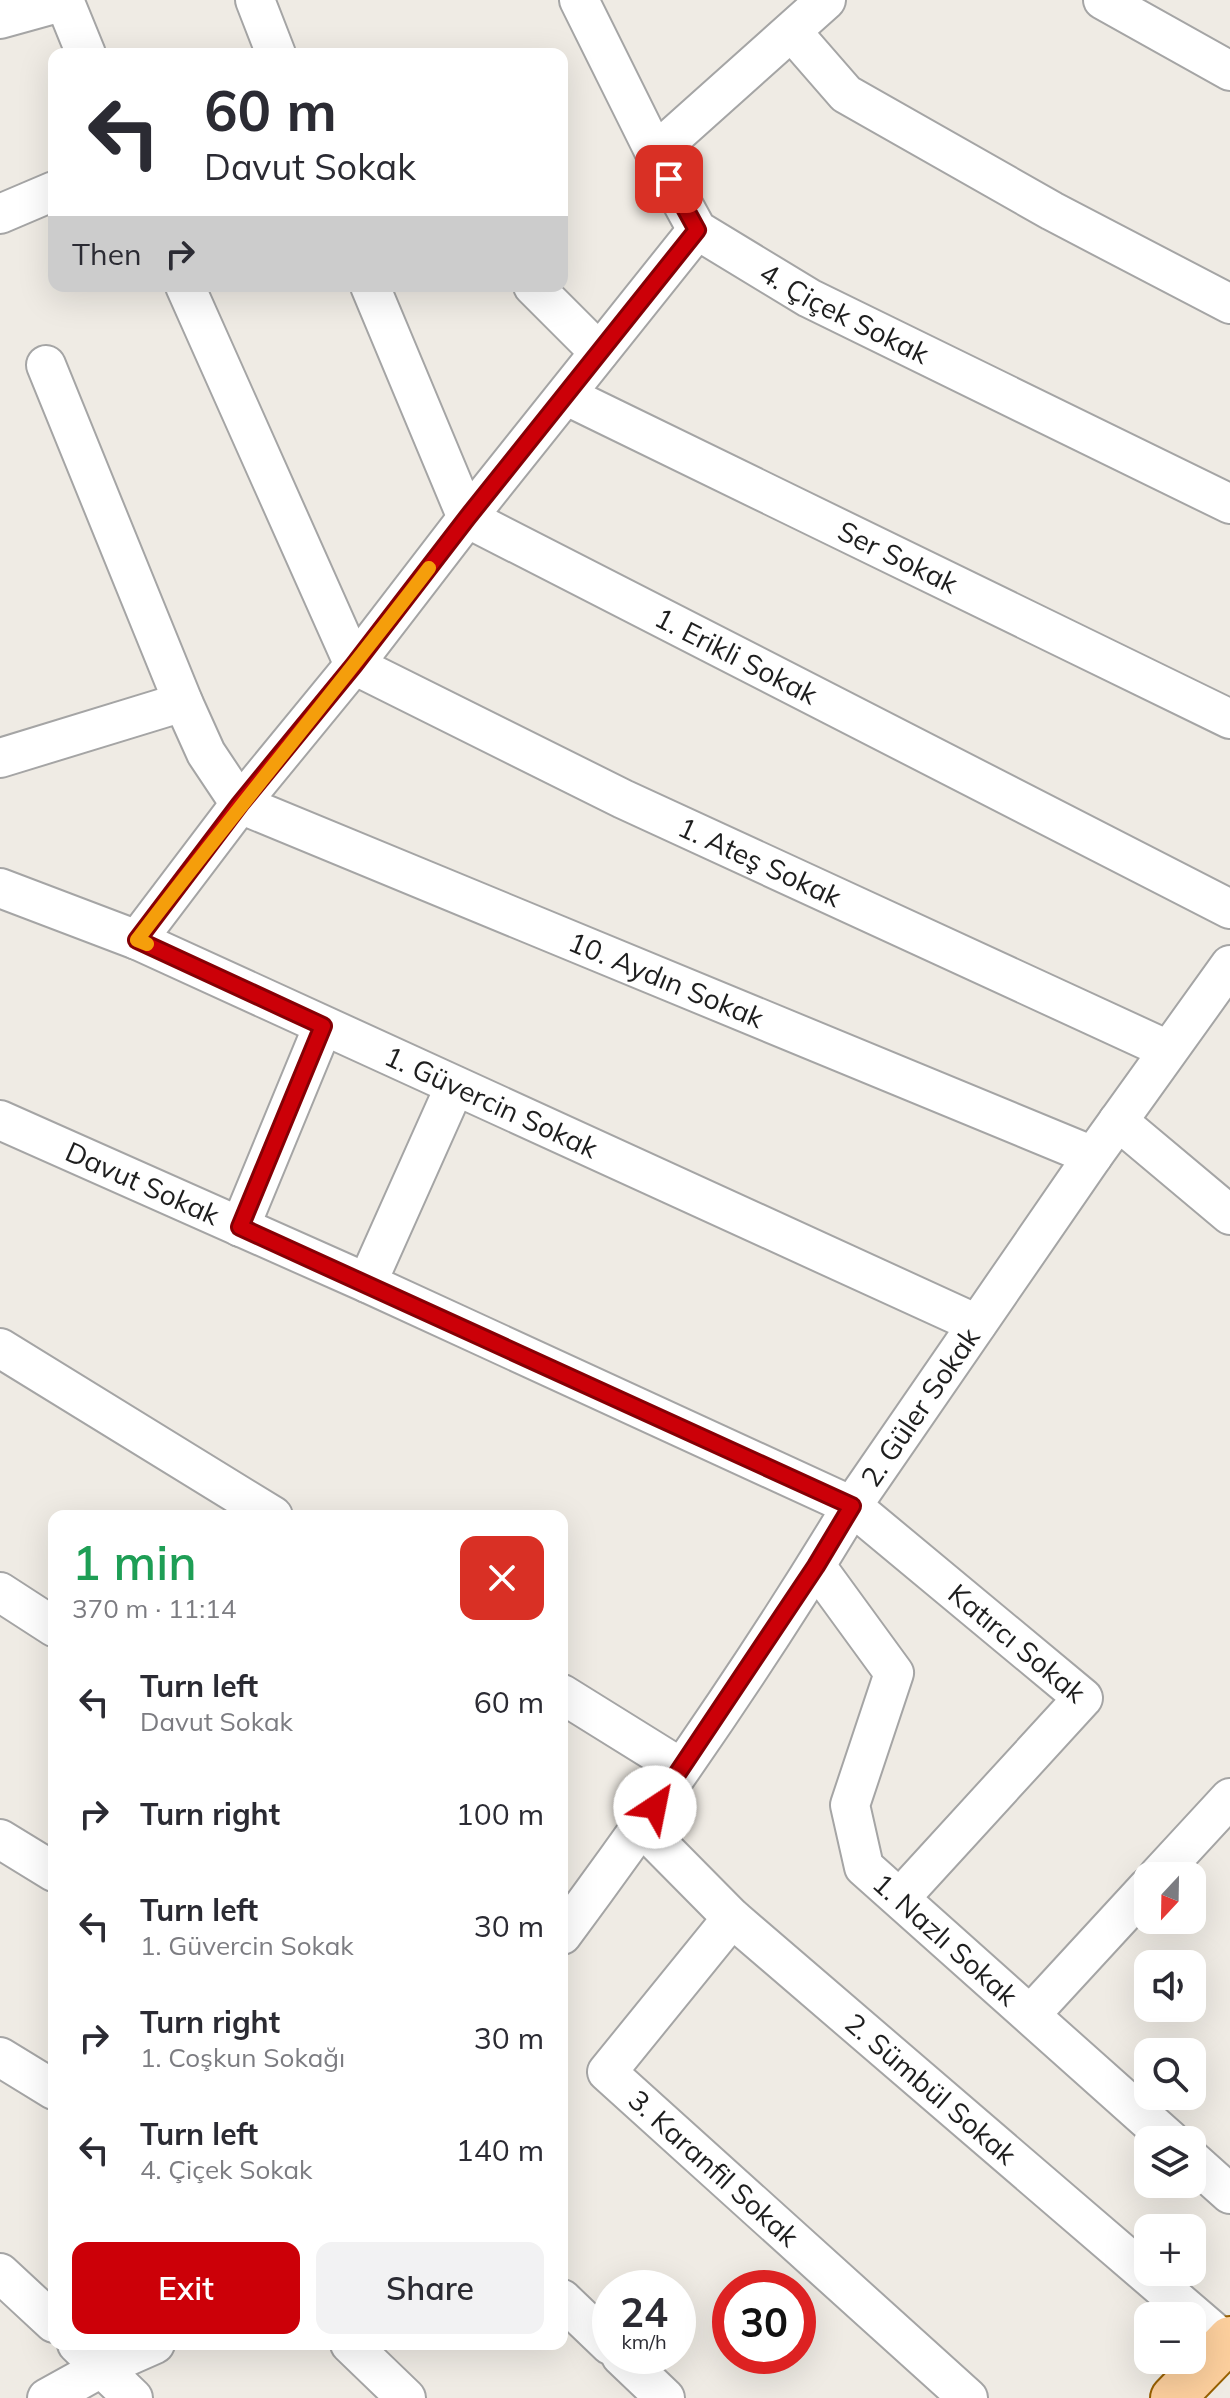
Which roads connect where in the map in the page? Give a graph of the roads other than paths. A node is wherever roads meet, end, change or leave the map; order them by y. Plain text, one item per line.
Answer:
1 (65, 0) edge
2 (255, 0) edge
3 (579, 0) edge
4 (826, 0) edge
5 (1103, 0) edge
6 (0, 19) edge
7 (792, 32) junction
8 (84, 48) edge
9 (274, 48) edge
10 (1230, 71) edge
11 (655, 153) junction
12 (48, 194) edge
13 (0, 214) edge
14 (697, 230) junction
15 (188, 292) edge
16 (373, 292) edge
17 (539, 292) edge
18 (1230, 304) edge
19 (599, 352) junction
20 (46, 365) dead end
21 (567, 396) junction
22 (1230, 504) edge
23 (467, 518) junction
24 (354, 665) junction
25 (183, 702) junction
26 (1230, 719) edge
27 (0, 758) edge
28 (240, 804) junction
29 (0, 888) edge
30 (1230, 909) edge
31 (137, 940) junction
32 (1230, 965) edge
33 (323, 1026) junction
34 (1168, 1050) junction
35 (455, 1086) junction
36 (0, 1120) edge
37 (1118, 1121) junction
38 (1093, 1156) junction
39 (1230, 1215) edge
40 (240, 1227) junction
41 (367, 1283) junction
42 (977, 1324) junction
43 (0, 1348) edge
44 (852, 1506) junction
45 (263, 1510) edge
46 (816, 1566) junction
47 (0, 1592) edge
48 (48, 1623) edge
49 (568, 1698) edge
50 (681, 1768) junction
51 (1230, 1798) edge
52 (642, 1827) junction
53 (0, 1839) edge
54 (1171, 1862) edge
55 (48, 1868) edge
56 (900, 1898) junction
57 (1134, 1902) edge
58 (732, 1918) junction
59 (568, 1927) edge
60 (1031, 2014) junction
61 (0, 2057) edge
62 (48, 2086) edge
63 (1155, 2126) edge
64 (1206, 2173) edge
65 (1230, 2194) edge
66 (0, 2273) edge
67 (568, 2305) edge
68 (48, 2317) edge
69 (592, 2328) edge
70 (1229, 2342) edge
71 (122, 2350) edge
72 (356, 2350) edge
73 (90, 2356) edge
74 (640, 2374) edge
75 (47, 2398) edge
76 (133, 2398) edge
77 (406, 2398) edge
78 (665, 2398) edge
79 (968, 2398) edge
80 (1173, 2398) edge

1 - 6 street
1 - 8 street
2 - 9 street
3 - 11 street
4 - 7 street
5 - 10 street
7 - 11 street
7 - 18 street
11 - 14 street
12 - 13 street
14 - 19 street
14 - 22 street, 4. Çiçek Sokak
15 - 24 street
16 - 23 street
17 - 19 street
19 - 21 street
20 - 25 street
21 - 23 street
21 - 26 street, Ser Sokak
23 - 24 street
23 - 30 street, 1. Erikli Sokak
24 - 28 street
24 - 34 street, 1. Ateş Sokak
25 - 27 street
25 - 28 street
28 - 31 street
28 - 38 street, 10. Aydın Sokak
29 - 31 street, 1. Güvercin Sokak
31 - 33 street, 1. Güvercin Sokak
32 - 34 street, 2. Güler Sokak
33 - 35 street, 1. Güvercin Sokak
33 - 40 street
34 - 37 street, 2. Güler Sokak
35 - 41 street
35 - 42 street, 1. Güvercin Sokak
36 - 40 street, Davut Sokak
37 - 38 street, 2. Güler Sokak
37 - 39 street
38 - 42 street, 2. Güler Sokak
40 - 41 street, Davut Sokak
41 - 44 street, Davut Sokak
42 - 44 street, 2. Güler Sokak
43 - 45 street
44 - 46 street, 2. Güler Sokak
44 - 56 street, Katırcı Sokak
46 - 50 street, 2. Güler Sokak
46 - 56 street, 1. Nazlı Sokak
47 - 48 street
49 - 50 street
50 - 52 street, 2. Güler Sokak
51 - 54 street
52 - 58 street, 2. Sümbül Sokak
52 - 59 street, 2. Güler Sokak
53 - 55 street
56 - 60 street, 1. Nazlı Sokak
57 - 60 street
58 - 70 street, 2. Sümbül Sokak
58 - 79 street, 3. Karanfil Sokak
60 - 63 street, 1. Nazlı Sokak
61 - 62 street
64 - 65 street
66 - 68 street
67 - 69 street
70 - 80 main road
71 - 73 street
72 - 77 street
73 - 75 street
73 - 76 street
74 - 78 street

